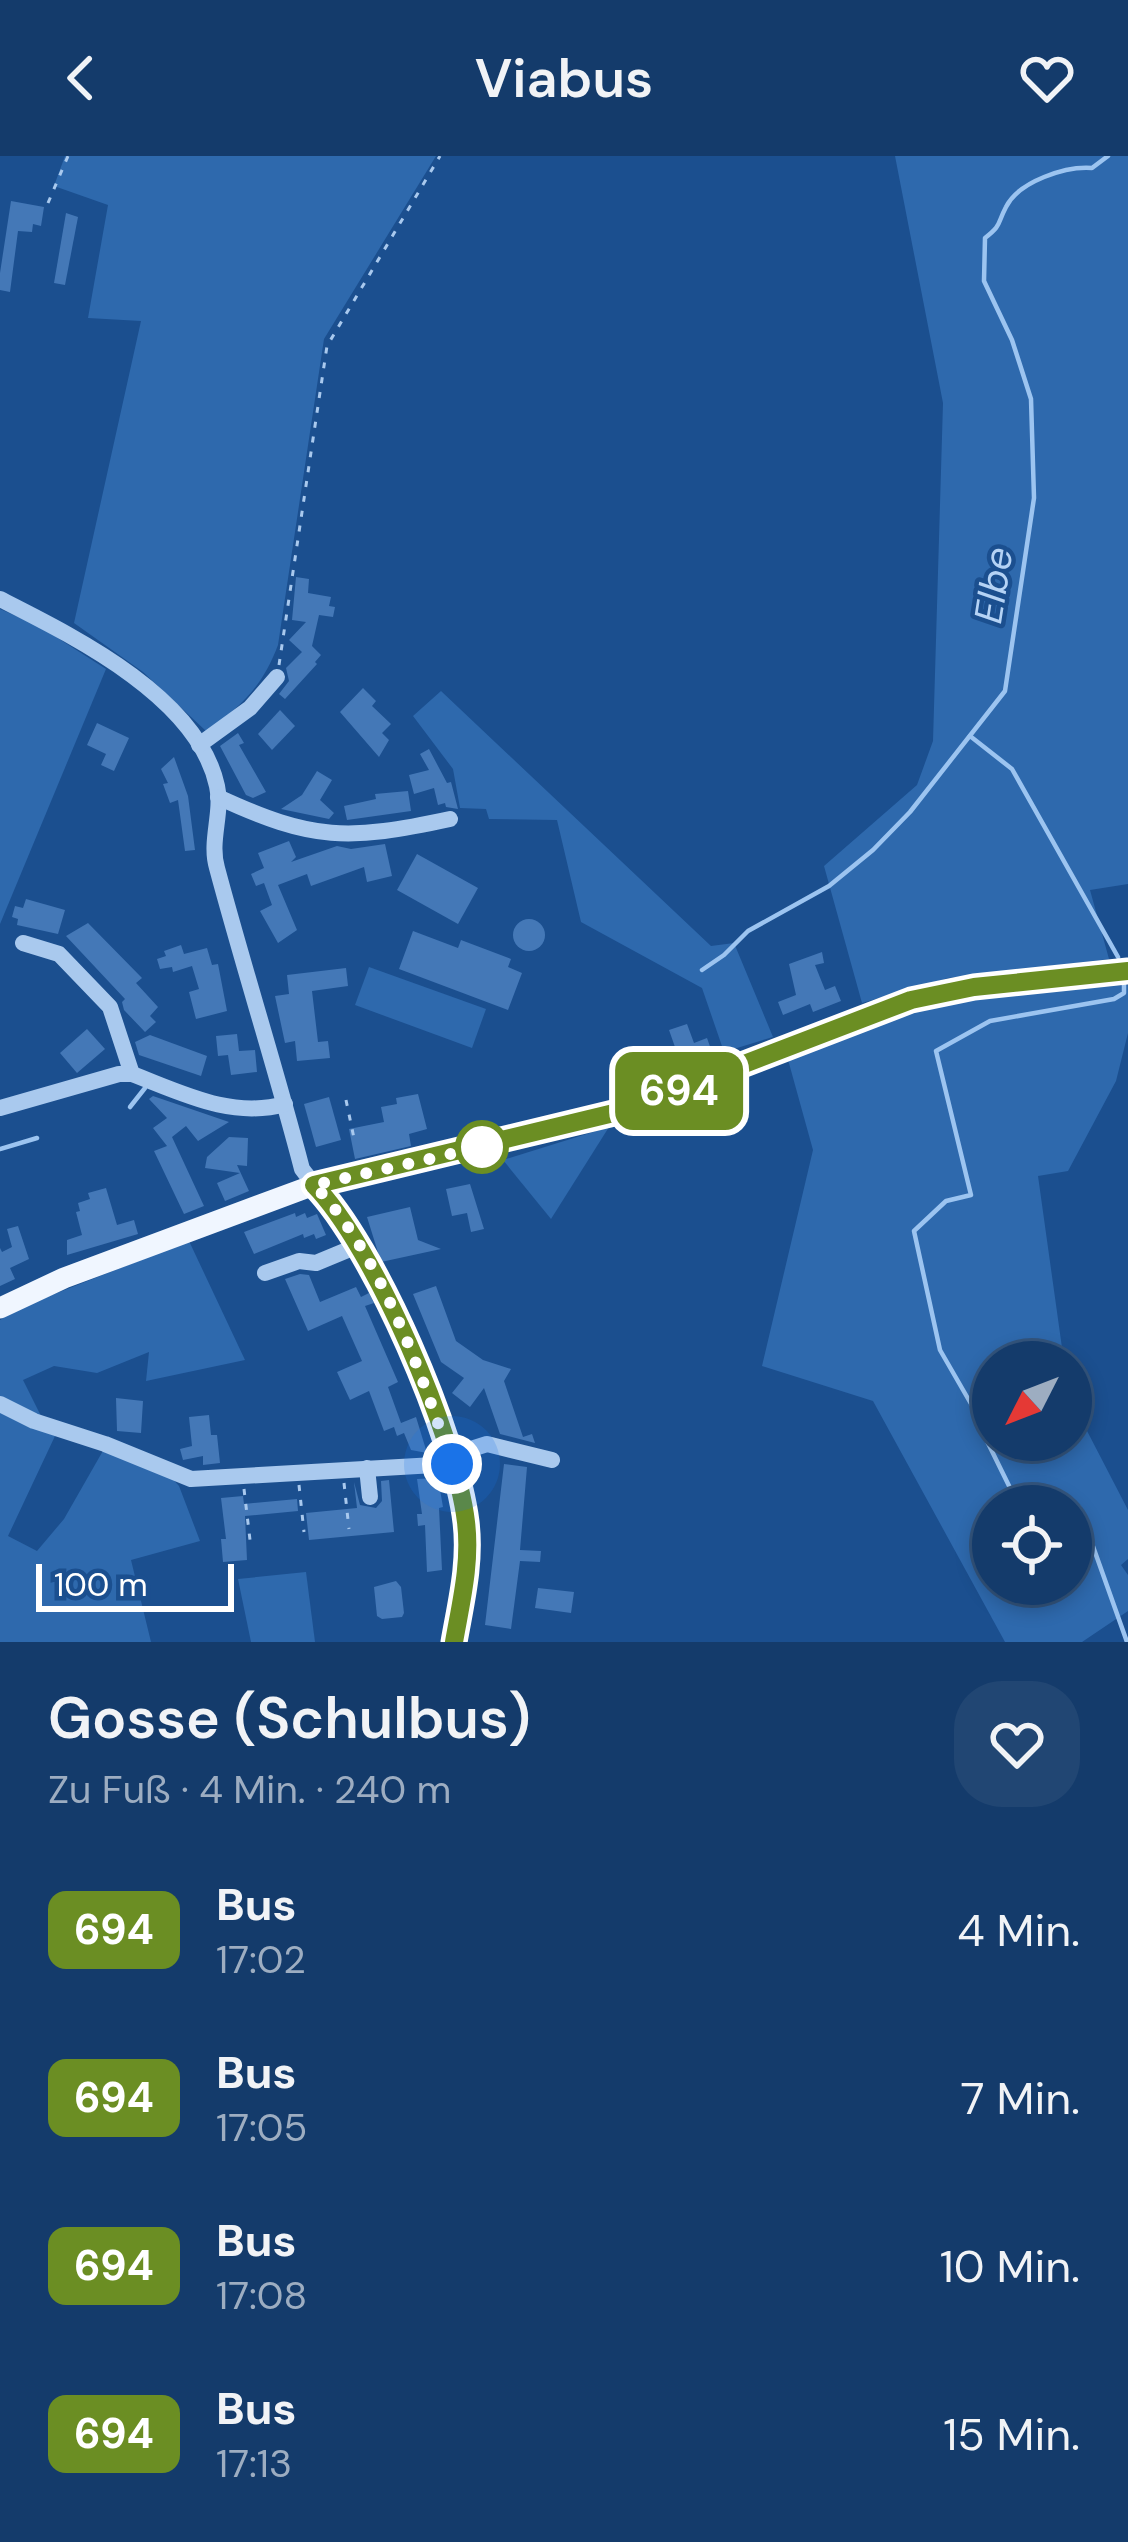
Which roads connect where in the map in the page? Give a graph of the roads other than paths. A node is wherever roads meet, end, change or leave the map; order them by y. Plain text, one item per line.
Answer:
1 (0, 599) edge
2 (278, 677) road end
3 (199, 746) junction
4 (218, 797) junction
5 (450, 818) dead end
6 (23, 943) dead end
7 (1128, 971) edge
8 (132, 1074) junction
9 (285, 1104) junction
10 (0, 1108) edge
11 (314, 1185) junction
12 (357, 1246) junction
13 (266, 1273) dead end
14 (0, 1308) edge
15 (0, 1404) edge
16 (451, 1460) junction
17 (552, 1460) dead end
18 (367, 1468) junction
19 (370, 1496) dead end
20 (454, 1642) edge

1 - 3 street
2 - 3 street
3 - 4 street
4 - 5 street
4 - 9 street
6 - 8 street
7 - 11 main road
8 - 9 street
8 - 10 street
9 - 11 street
11 - 12 street
11 - 14 main road
12 - 13 street
12 - 16 street
15 - 18 street
16 - 17 street
16 - 18 street
16 - 20 street
18 - 19 street

